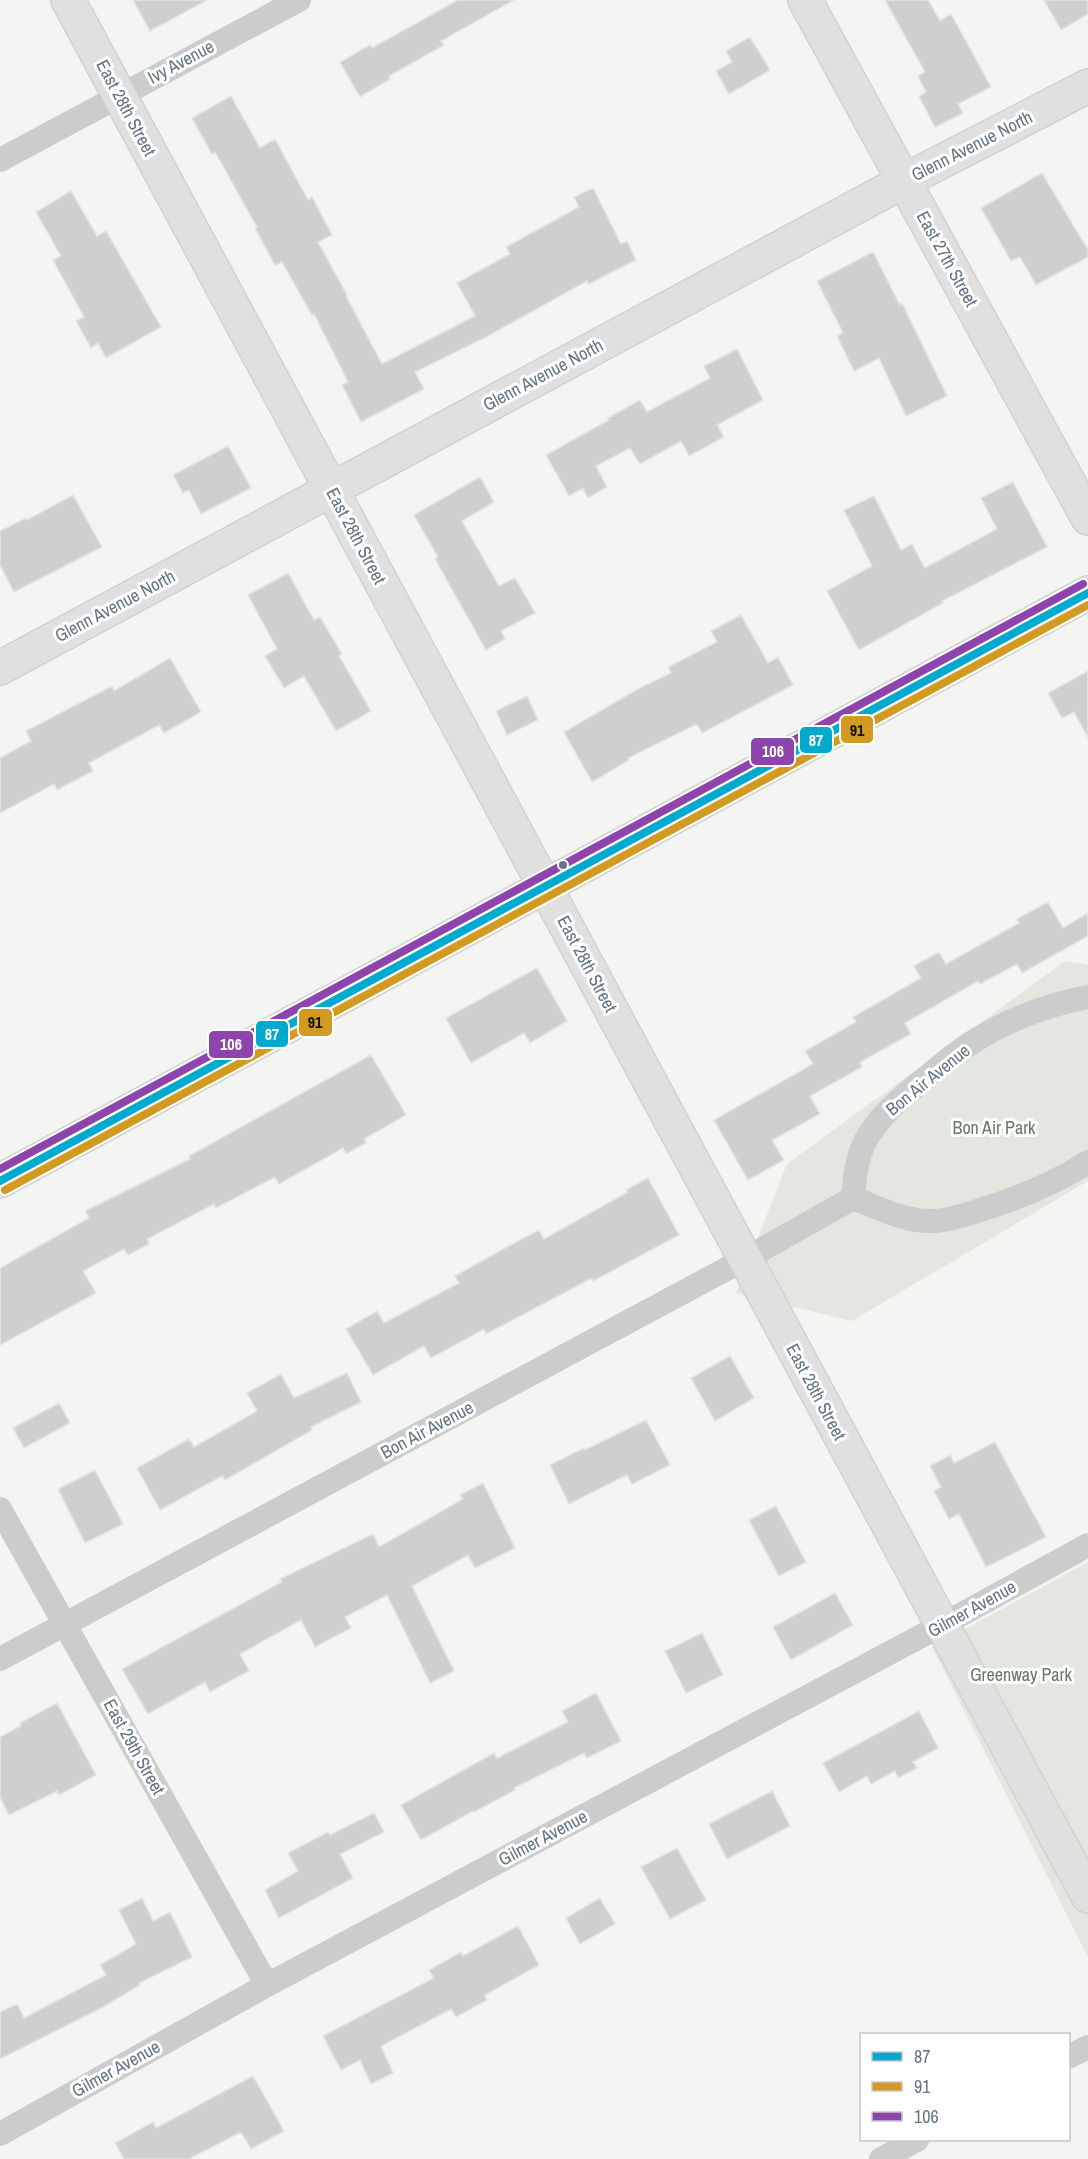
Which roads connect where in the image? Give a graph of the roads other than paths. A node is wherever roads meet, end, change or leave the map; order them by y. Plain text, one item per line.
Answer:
1 (68, 0) edge
2 (299, 0) edge
3 (805, 0) edge
4 (1088, 86) edge
5 (119, 95) junction
6 (0, 160) edge
7 (904, 181) junction
8 (332, 489) junction
9 (1088, 518) edge
10 (1088, 593) edge
11 (0, 668) edge
12 (546, 887) junction
13 (1088, 997) edge
14 (1088, 1162) edge
15 (0, 1181) edge
16 (854, 1197) junction
17 (745, 1259) junction
18 (0, 1509) edge
19 (1088, 1545) edge
20 (66, 1624) junction
21 (942, 1625) junction
22 (0, 1659) edge
23 (1088, 1896) edge
24 (267, 1985) junction
25 (1088, 2047) edge
26 (1070, 2056) edge
27 (0, 2134) edge
28 (913, 2141) edge
29 (881, 2159) edge

1 - 5 street, East 28th Street
2 - 5 street, Ivy Avenue
3 - 7 street, East 27th Street
4 - 7 street, Glenn Avenue North
5 - 6 street, Ivy Avenue
5 - 8 street, East 28th Street
7 - 8 street, Glenn Avenue North
7 - 9 street, East 27th Street
8 - 11 street, Glenn Avenue North
8 - 12 street, East 28th Street
10 - 12 street
12 - 15 street
12 - 17 street, East 28th Street
13 - 16 street, Bon Air Avenue
14 - 16 street
16 - 17 street, Bon Air Avenue
17 - 20 street, Bon Air Avenue
17 - 21 street, East 28th Street
18 - 20 street, East 29th Street
19 - 21 street, Gilmer Avenue
20 - 22 street, Bon Air Avenue
20 - 24 street, East 29th Street
21 - 23 street, East 28th Street
21 - 24 street, Gilmer Avenue
24 - 27 street, Gilmer Avenue
25 - 26 street
28 - 29 street

